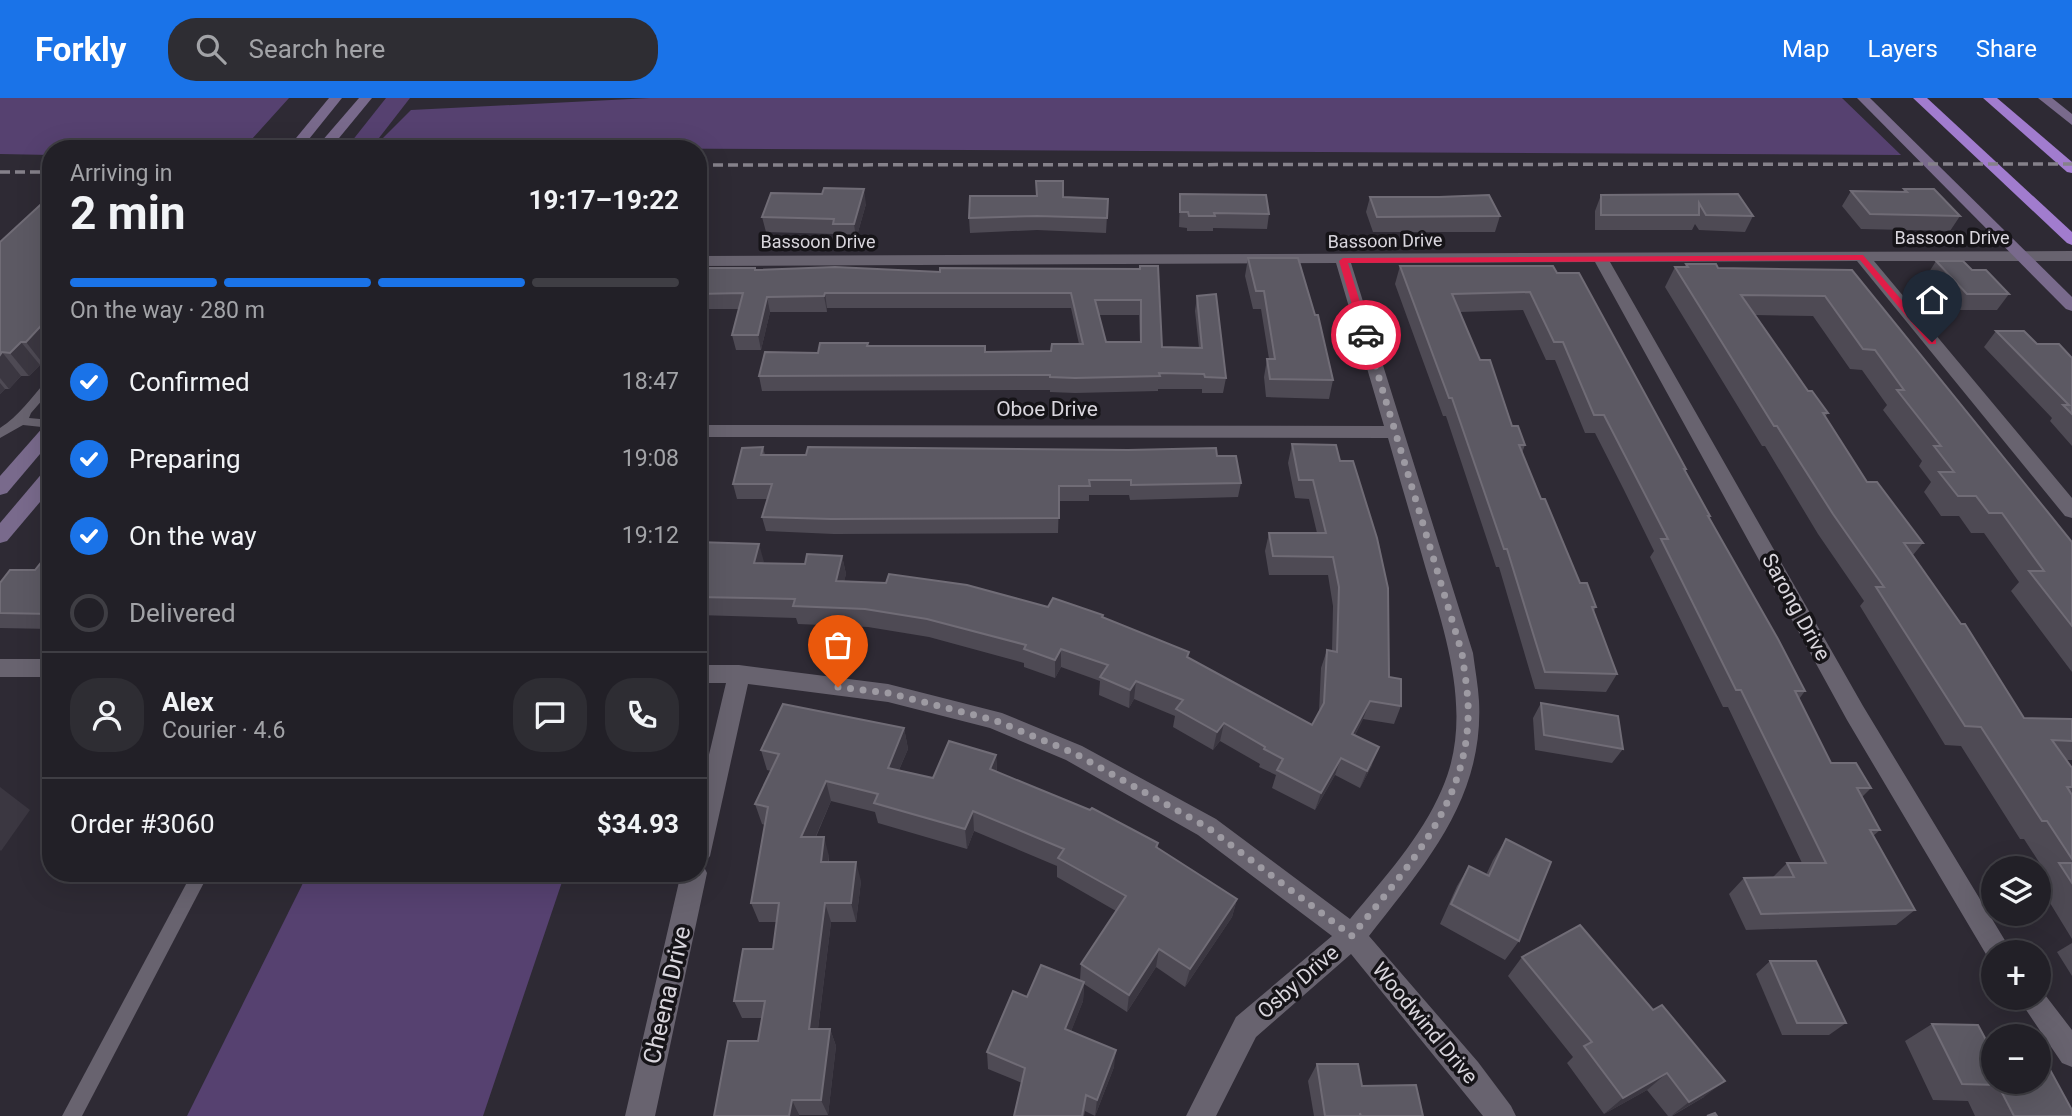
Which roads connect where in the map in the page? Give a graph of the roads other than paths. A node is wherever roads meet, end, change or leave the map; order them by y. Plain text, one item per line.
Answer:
1 (336, 98) edge
2 (366, 98) edge
3 (1863, 98) edge
4 (1919, 98) edge
5 (1989, 98) edge
6 (2044, 98) edge
7 (2072, 121) edge
8 (301, 140) edge
9 (330, 140) edge
10 (2072, 169) edge
11 (2072, 240) edge
12 (2072, 256) edge
13 (1863, 257) junction
14 (2024, 257) junction
15 (1600, 258) junction
16 (707, 261) edge
17 (1343, 261) junction
18 (2072, 306) edge
19 (42, 393) edge
20 (23, 419) junction
21 (42, 425) edge
22 (707, 431) edge
23 (1395, 432) junction
24 (0, 434) edge
25 (42, 438) edge
26 (42, 486) edge
27 (0, 488) edge
28 (2072, 511) edge
29 (0, 536) edge
30 (0, 668) edge
31 (42, 668) edge
32 (707, 674) edge
33 (739, 674) junction
34 (707, 816) edge
35 (196, 882) edge
36 (692, 882) edge
37 (1352, 936) junction
38 (1992, 940) edge
39 (2041, 1010) edge
40 (2072, 1053) edge
41 (72, 1116) edge
42 (640, 1116) edge
43 (1201, 1116) edge
44 (1501, 1116) edge

1 - 8 main road
2 - 9 main road
3 - 14 main road
4 - 11 highway
5 - 10 highway
6 - 7 main road
12 - 14 street, Bassoon Drive
13 - 14 street, Bassoon Drive
13 - 15 street, Bassoon Drive
13 - 28 street
14 - 18 main road
15 - 17 street, Bassoon Drive
15 - 38 street, Sarong Drive
16 - 17 street, Bassoon Drive
17 - 23 street, Osby Drive
19 - 20 lane
20 - 21 lane
20 - 24 lane
22 - 23 street, Oboe Drive
23 - 37 street, Osby Drive
25 - 27 main road
26 - 29 main road
30 - 31 street
32 - 33 street, Woodwind Drive
33 - 34 street
33 - 37 street, Woodwind Drive
35 - 41 lane
36 - 42 street, Cheena Drive
37 - 43 street, Osby Drive
37 - 44 street, Woodwind Drive
39 - 40 street

